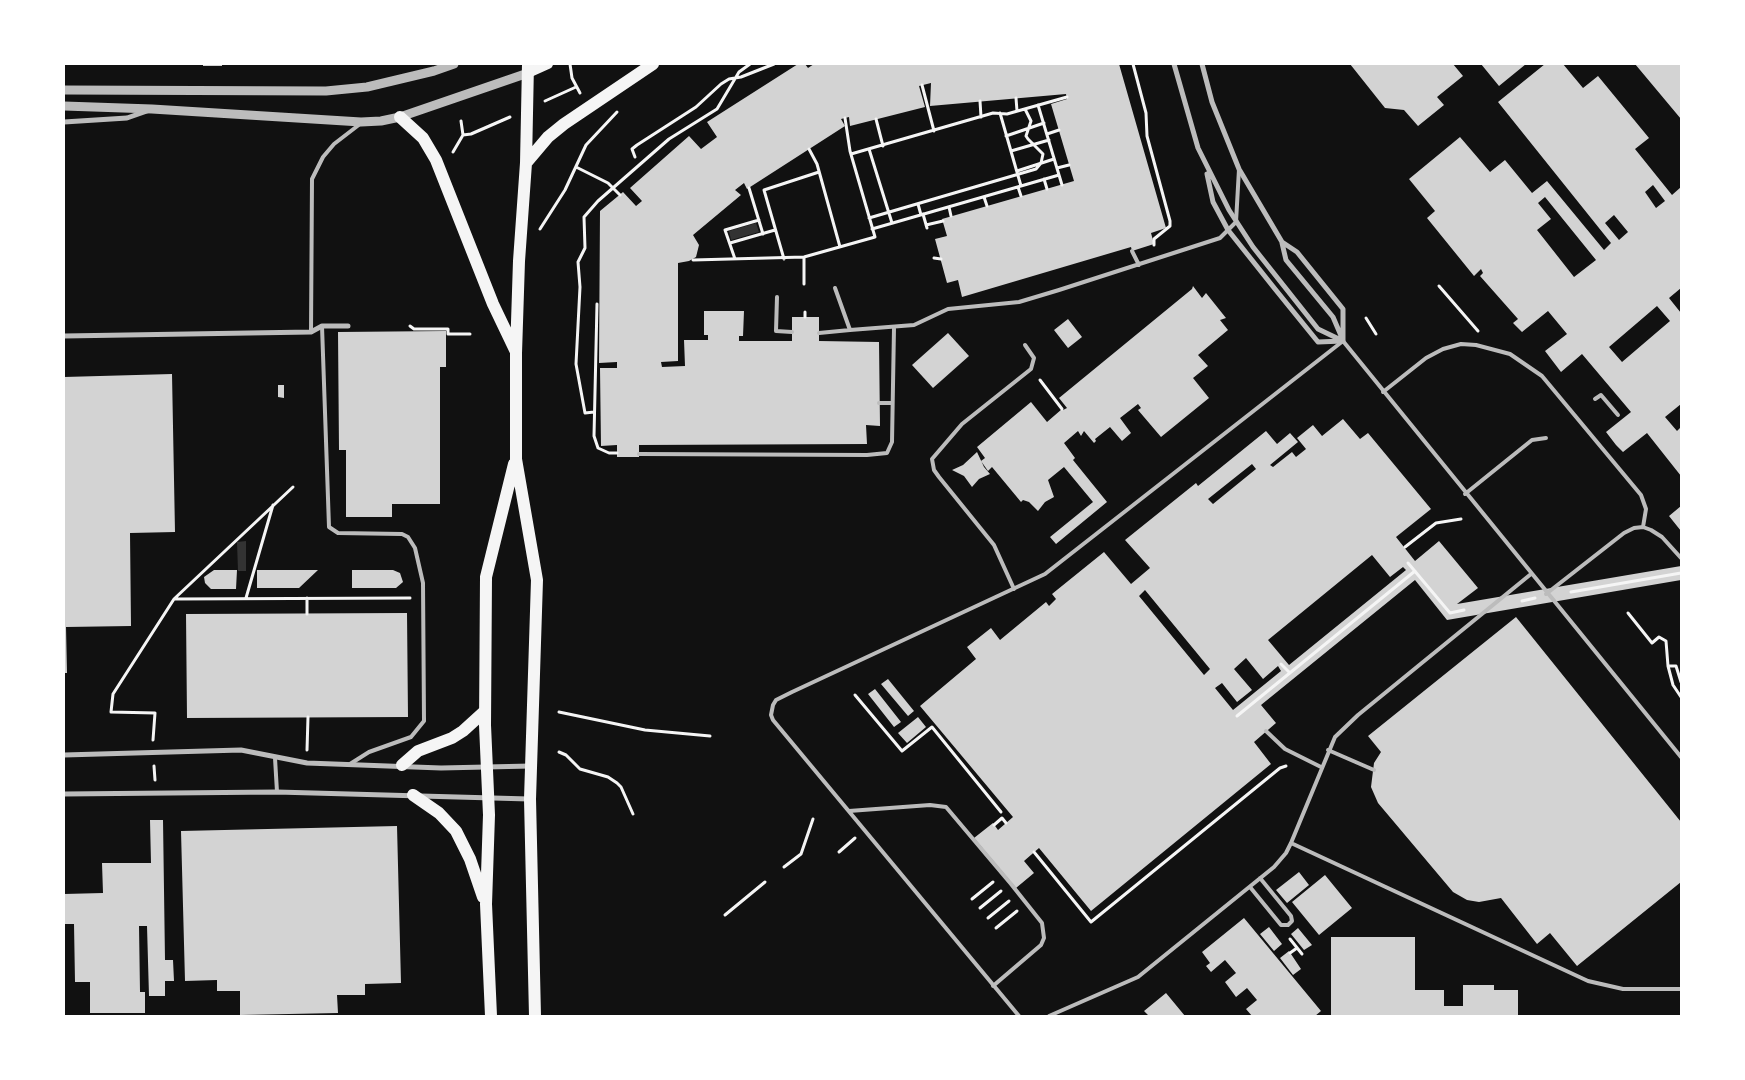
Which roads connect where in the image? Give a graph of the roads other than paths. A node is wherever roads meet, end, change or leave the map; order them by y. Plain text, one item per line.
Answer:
1 (454, 64) edge
2 (548, 64) edge
3 (653, 64) edge
4 (1174, 64) edge
5 (1202, 64) edge
6 (528, 68) edge
7 (64, 90) edge
8 (64, 106) edge
9 (152, 109) junction
10 (400, 117) junction
11 (64, 122) edge
12 (361, 122) junction
13 (526, 163) junction
14 (1206, 165) junction
15 (1239, 169) junction
16 (1236, 222) junction
17 (1228, 230) junction
18 (1282, 242) junction
19 (1132, 251) dead end
20 (1139, 265) junction
21 (835, 288) dead end
22 (776, 297) dead end
23 (322, 326) junction
24 (348, 326) dead end
25 (894, 328) junction
26 (850, 330) junction
27 (311, 332) junction
28 (792, 332) dead end
29 (819, 333) dead end
30 (64, 336) edge
31 (1344, 341) junction
32 (1025, 346) dead end
33 (516, 352) junction
34 (1383, 392) junction
35 (1595, 399) dead end
36 (880, 403) dead end
37 (892, 403) junction
38 (1618, 415) dead end
39 (1546, 438) dead end
40 (639, 454) dead end
41 (516, 459) junction
42 (1466, 494) junction
43 (1643, 527) junction
44 (1681, 558) edge
45 (1531, 574) junction
46 (1014, 589) junction
47 (1546, 594) junction
48 (485, 711) junction
49 (1266, 731) dead end
50 (1328, 750) junction
51 (64, 755) edge
52 (1681, 757) edge
53 (275, 758) junction
54 (350, 764) junction
55 (402, 765) junction
56 (531, 766) junction
57 (487, 767) junction
58 (1321, 767) junction
59 (1374, 770) dead end
60 (277, 792) junction
61 (64, 794) edge
62 (413, 795) junction
63 (488, 797) junction
64 (530, 799) junction
65 (849, 810) junction
66 (1291, 843) junction
67 (1260, 878) junction
68 (1250, 887) junction
69 (486, 904) junction
70 (992, 986) junction
71 (1681, 989) edge
72 (491, 1016) edge
73 (535, 1016) edge
74 (1018, 1016) edge
75 (1049, 1016) edge

1 - 7 street
2 - 6 main road
3 - 13 main road
4 - 14 street
5 - 15 street
6 - 10 street
6 - 13 main road
8 - 9 street
9 - 11 street
9 - 12 street
10 - 12 street
10 - 33 main road
12 - 27 lane
13 - 33 main road
14 - 16 street
14 - 17 street
15 - 16 lane
15 - 18 street
16 - 17 lane
16 - 31 street
17 - 20 lane
17 - 31 street
18 - 31 street
18 - 31 street
19 - 20 lane
20 - 25 lane
21 - 26 lane
22 - 28 lane
23 - 24 street
23 - 27 street
23 - 54 lane
25 - 26 lane
25 - 37 lane
26 - 29 lane
27 - 30 street
31 - 34 lane
31 - 46 lane
32 - 46 lane
33 - 41 main road
34 - 42 lane
34 - 43 lane
35 - 38 lane
36 - 37 lane
37 - 40 lane
39 - 42 lane
41 - 48 main road
41 - 56 main road
42 - 45 lane
43 - 44 lane
43 - 47 lane
45 - 47 lane
45 - 50 lane
46 - 65 lane
47 - 52 lane
48 - 55 main road
48 - 57 main road
49 - 58 lane
50 - 58 lane
50 - 59 lane
51 - 53 street
53 - 54 street
53 - 60 lane
54 - 55 street
55 - 57 street
56 - 57 street
56 - 64 main road
57 - 63 main road
58 - 66 lane
60 - 61 street
60 - 62 street
62 - 63 street
62 - 69 main road
63 - 64 street
63 - 69 main road
64 - 73 main road
65 - 70 lane
65 - 70 lane
66 - 67 lane
66 - 71 lane
67 - 68 lane
67 - 68 lane
68 - 75 lane
69 - 72 main road
70 - 74 lane

